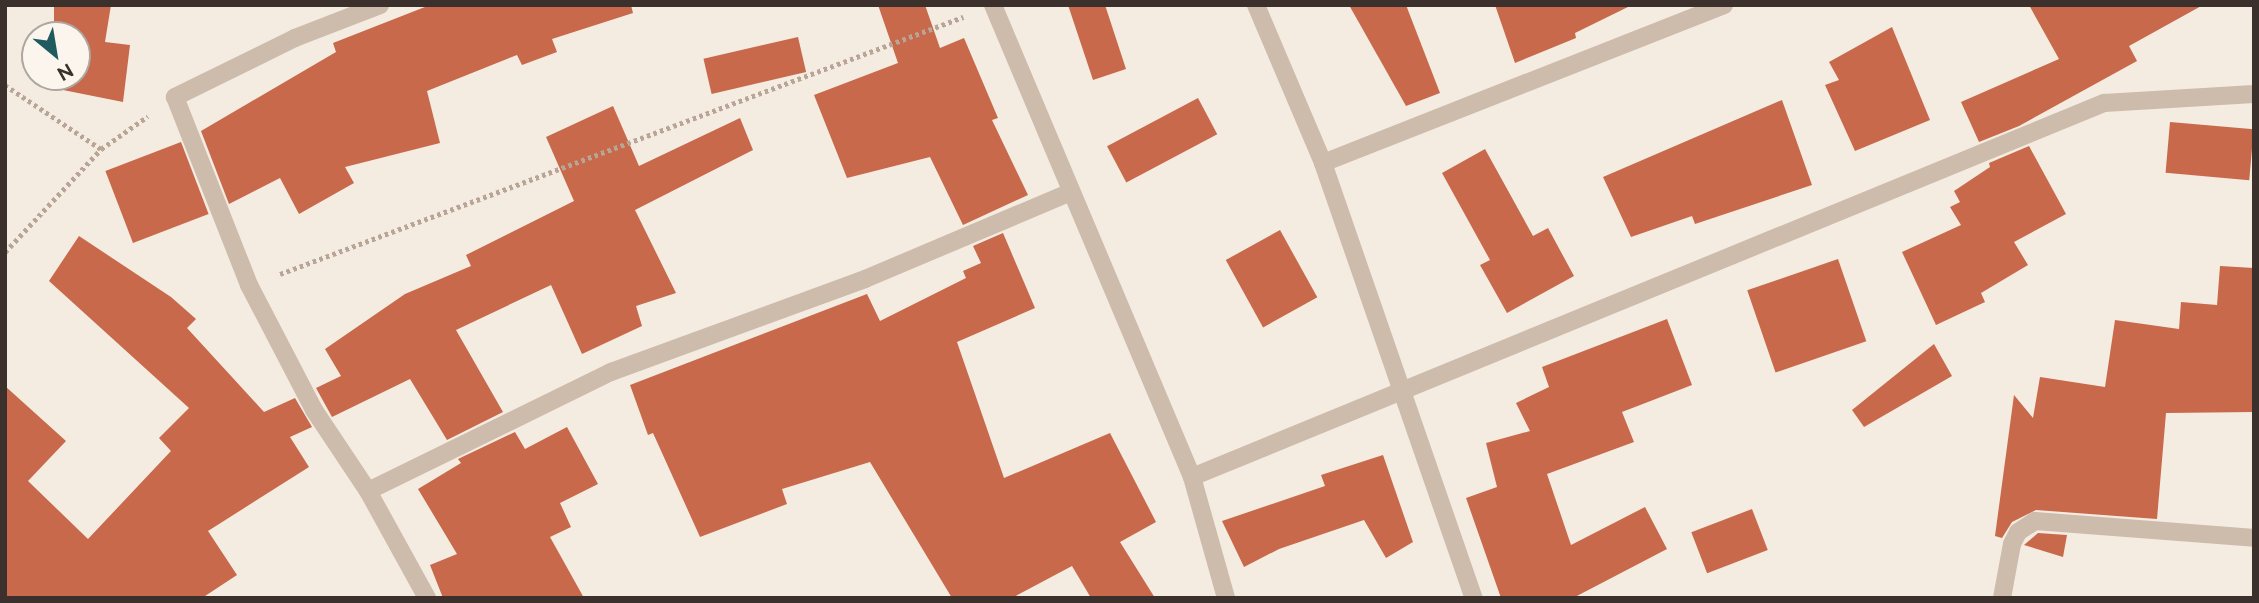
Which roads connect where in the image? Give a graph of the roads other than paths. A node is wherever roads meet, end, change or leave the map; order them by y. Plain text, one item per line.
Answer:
1 (380, 5) edge
2 (993, 5) edge
3 (1256, 5) edge
4 (1724, 5) edge
5 (2254, 94) edge
6 (1324, 163) junction
7 (1069, 192) junction
8 (1405, 390) junction
9 (1192, 477) junction
10 (368, 491) junction
11 (2254, 538) edge
12 (427, 598) edge
13 (1226, 598) edge
14 (1474, 598) edge
15 (2002, 598) edge

1 - 10 street
2 - 7 street
3 - 6 street
4 - 6 street
5 - 8 street
6 - 8 street
7 - 9 street
7 - 10 street
8 - 9 street
8 - 14 street
9 - 13 street
10 - 12 street
11 - 15 street

